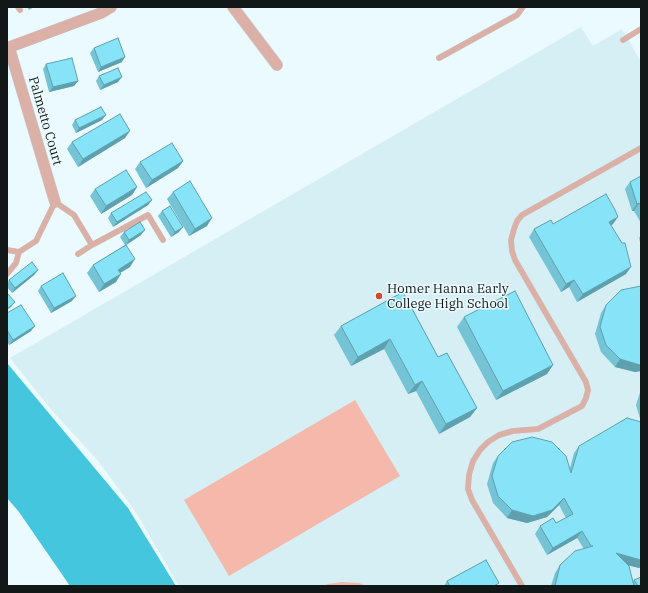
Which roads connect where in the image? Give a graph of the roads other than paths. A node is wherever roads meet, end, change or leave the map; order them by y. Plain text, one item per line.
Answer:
1 (111, 7) edge
2 (233, 7) edge
3 (523, 7) edge
4 (641, 29) edge
5 (623, 40) dead end
6 (8, 48) edge
7 (439, 58) dead end
8 (277, 65) dead end
9 (641, 148) edge
10 (55, 202) junction
11 (163, 240) dead end
12 (92, 245) junction
13 (7, 250) edge
14 (19, 252) junction
15 (78, 254) dead end
16 (7, 274) edge
17 (522, 586) edge

1 - 6 street
2 - 8 street
3 - 7 lane
4 - 5 lane
6 - 10 street, Palmetto Court
9 - 17 lane
10 - 12 lane
10 - 14 lane
11 - 12 lane
12 - 15 lane
13 - 14 lane
14 - 16 lane

